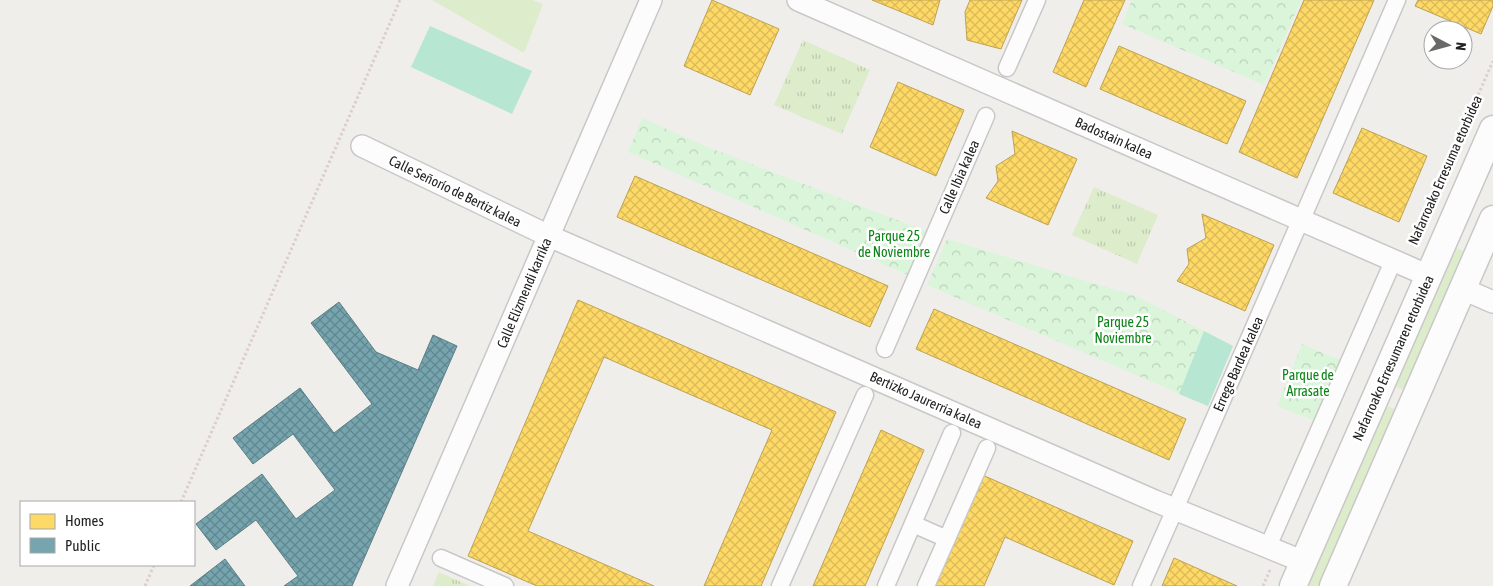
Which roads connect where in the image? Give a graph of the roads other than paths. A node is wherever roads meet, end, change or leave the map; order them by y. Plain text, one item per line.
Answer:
1 (651, 0) edge
2 (798, 0) edge
3 (1036, 0) edge
4 (1397, 0) edge
5 (1007, 68) dead end
6 (986, 116) dead end
7 (1493, 129) edge
8 (362, 146) dead end
9 (1493, 219) edge
10 (549, 236) junction
11 (1390, 266) dead end
12 (1429, 276) junction
13 (1463, 289) junction
14 (1493, 302) edge
15 (885, 349) dead end
16 (865, 395) dead end
17 (952, 433) dead end
18 (987, 448) dead end
19 (912, 524) junction
20 (947, 539) junction
21 (1270, 542) dead end
22 (441, 558) dead end
23 (1304, 562) junction
24 (1340, 584) edge
25 (397, 586) edge
26 (505, 586) edge
27 (780, 586) edge
28 (886, 586) edge
29 (926, 586) edge
30 (1141, 586) edge
31 (1293, 586) edge

1 - 10 street, Calle Elizmendi karrika
2 - 12 street, Badostain kalea
3 - 5 street
4 - 30 street, Errege Bardea kalea
6 - 15 street, Calle Ibia kalea
7 - 12 street, Nafarroako Erresumaren etorbidea
8 - 10 street, Calle Señorío de Bertiz kalea
9 - 13 street
10 - 23 street, Bertizko Jaurerria kalea
10 - 25 street, Calle Elizmendi karrika
11 - 21 street
12 - 23 street, Nafarroako Erresumaren etorbidea
13 - 14 street
13 - 24 street
16 - 27 street
17 - 19 street
18 - 20 street
19 - 20 street
19 - 28 street
20 - 29 street
22 - 26 street
23 - 31 street, Nafarroako Erresumaren etorbidea

